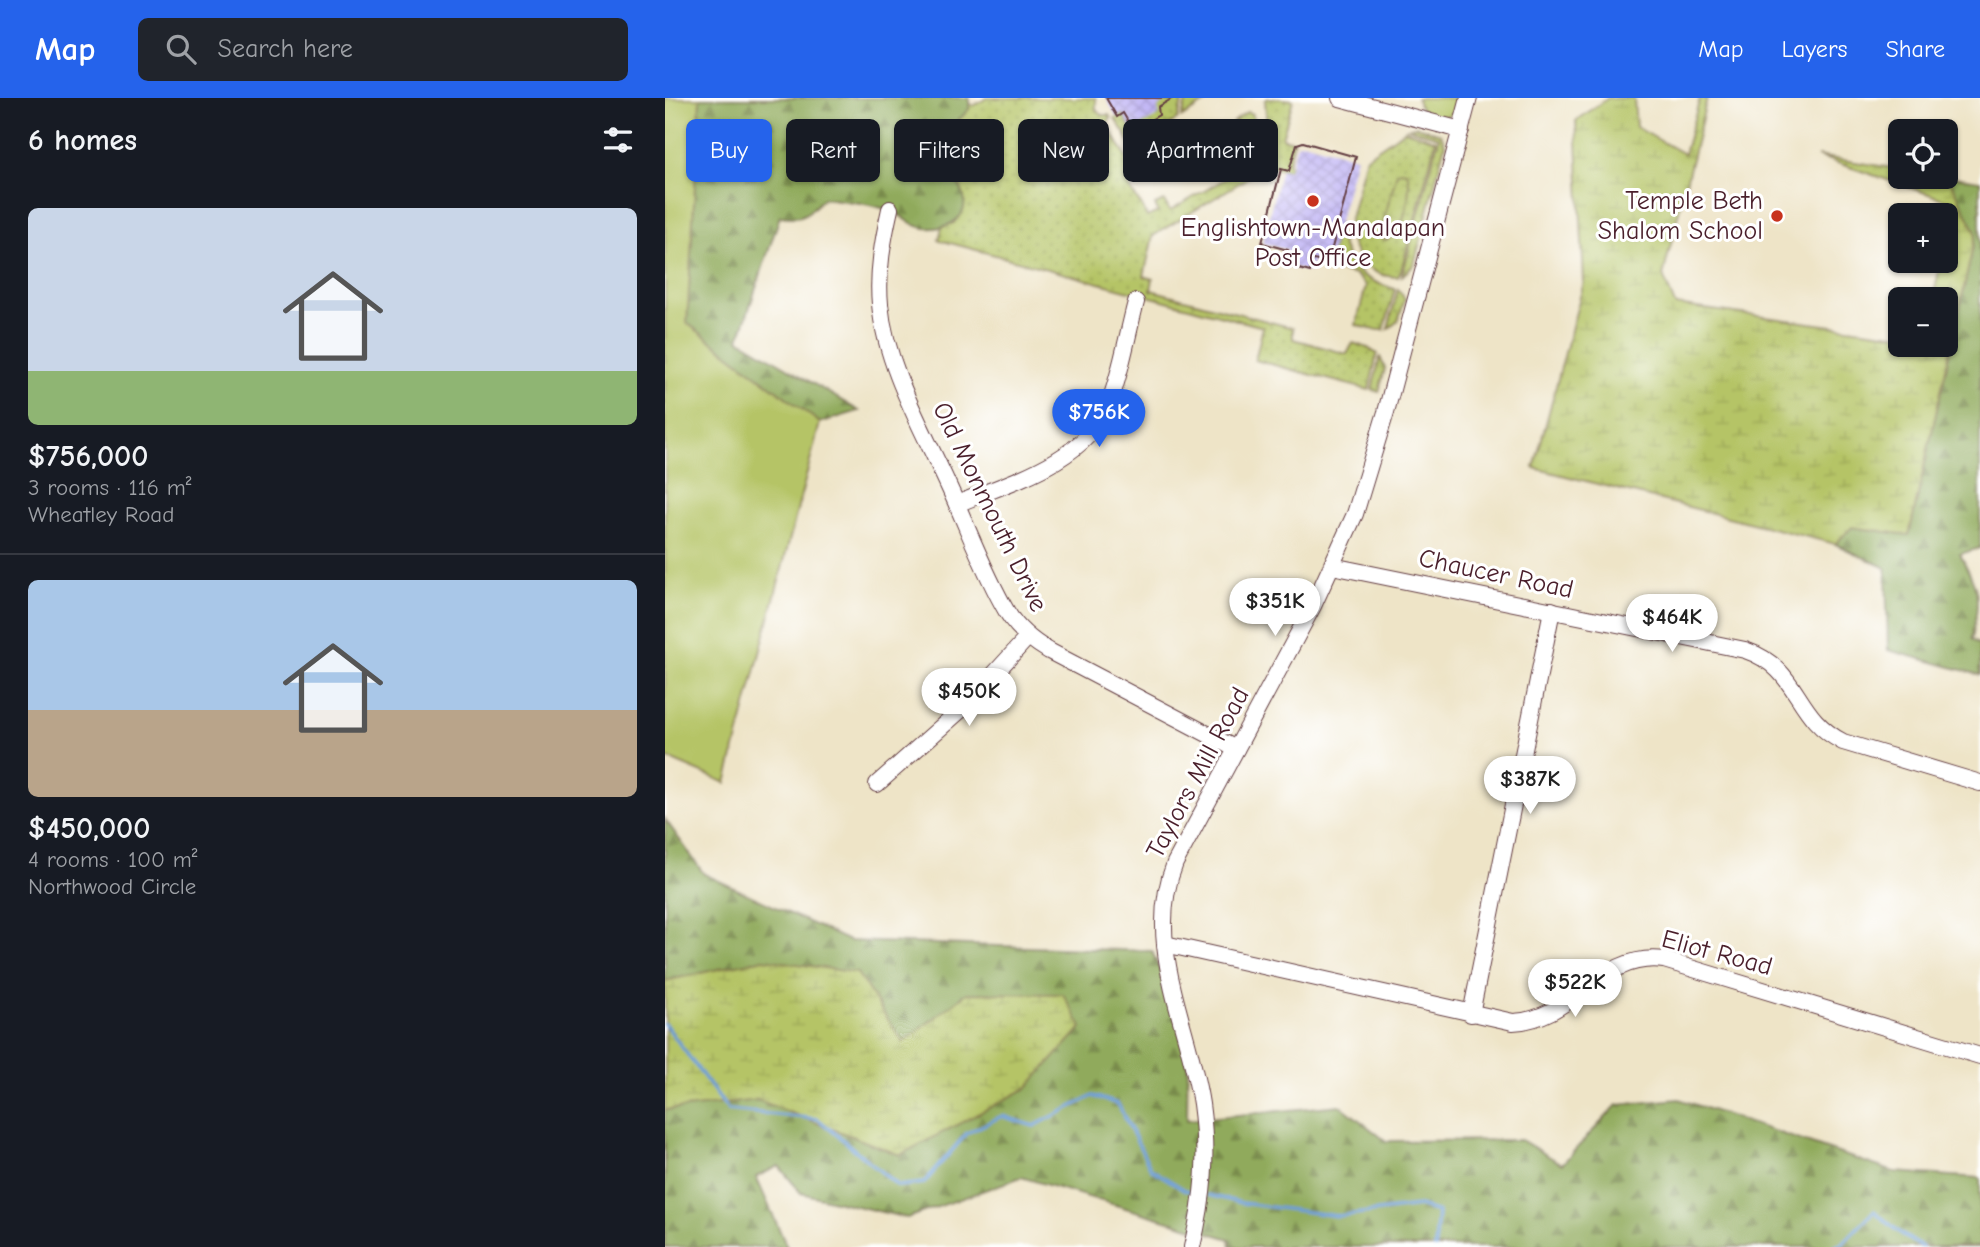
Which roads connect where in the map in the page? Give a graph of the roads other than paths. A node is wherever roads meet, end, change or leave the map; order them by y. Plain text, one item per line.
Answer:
1 (1341, 98) edge
2 (1469, 98) edge
3 (1461, 130) junction
4 (890, 209) dead end
5 (1136, 302) dead end
6 (957, 504) junction
7 (1332, 566) junction
8 (1552, 610) junction
9 (1027, 638) junction
10 (1236, 749) junction
11 (1980, 783) edge
12 (877, 784) dead end
13 (1165, 944) junction
14 (1471, 1014) junction
15 (1980, 1056) edge
16 (1192, 1247) edge

1 - 3 street
2 - 3 street, Taylors Mill Road
3 - 7 street, Taylors Mill Road
4 - 6 street, Old Monmouth Drive
5 - 6 street
6 - 9 street, Old Monmouth Drive
7 - 8 street, Chaucer Road
7 - 10 street, Taylors Mill Road
8 - 11 street, Chaucer Road
8 - 14 street
9 - 10 street, Old Monmouth Drive
9 - 12 street
10 - 13 street, Taylors Mill Road
13 - 14 street, Eliot Road
13 - 16 street, Taylors Mill Road
14 - 15 street, Eliot Road

